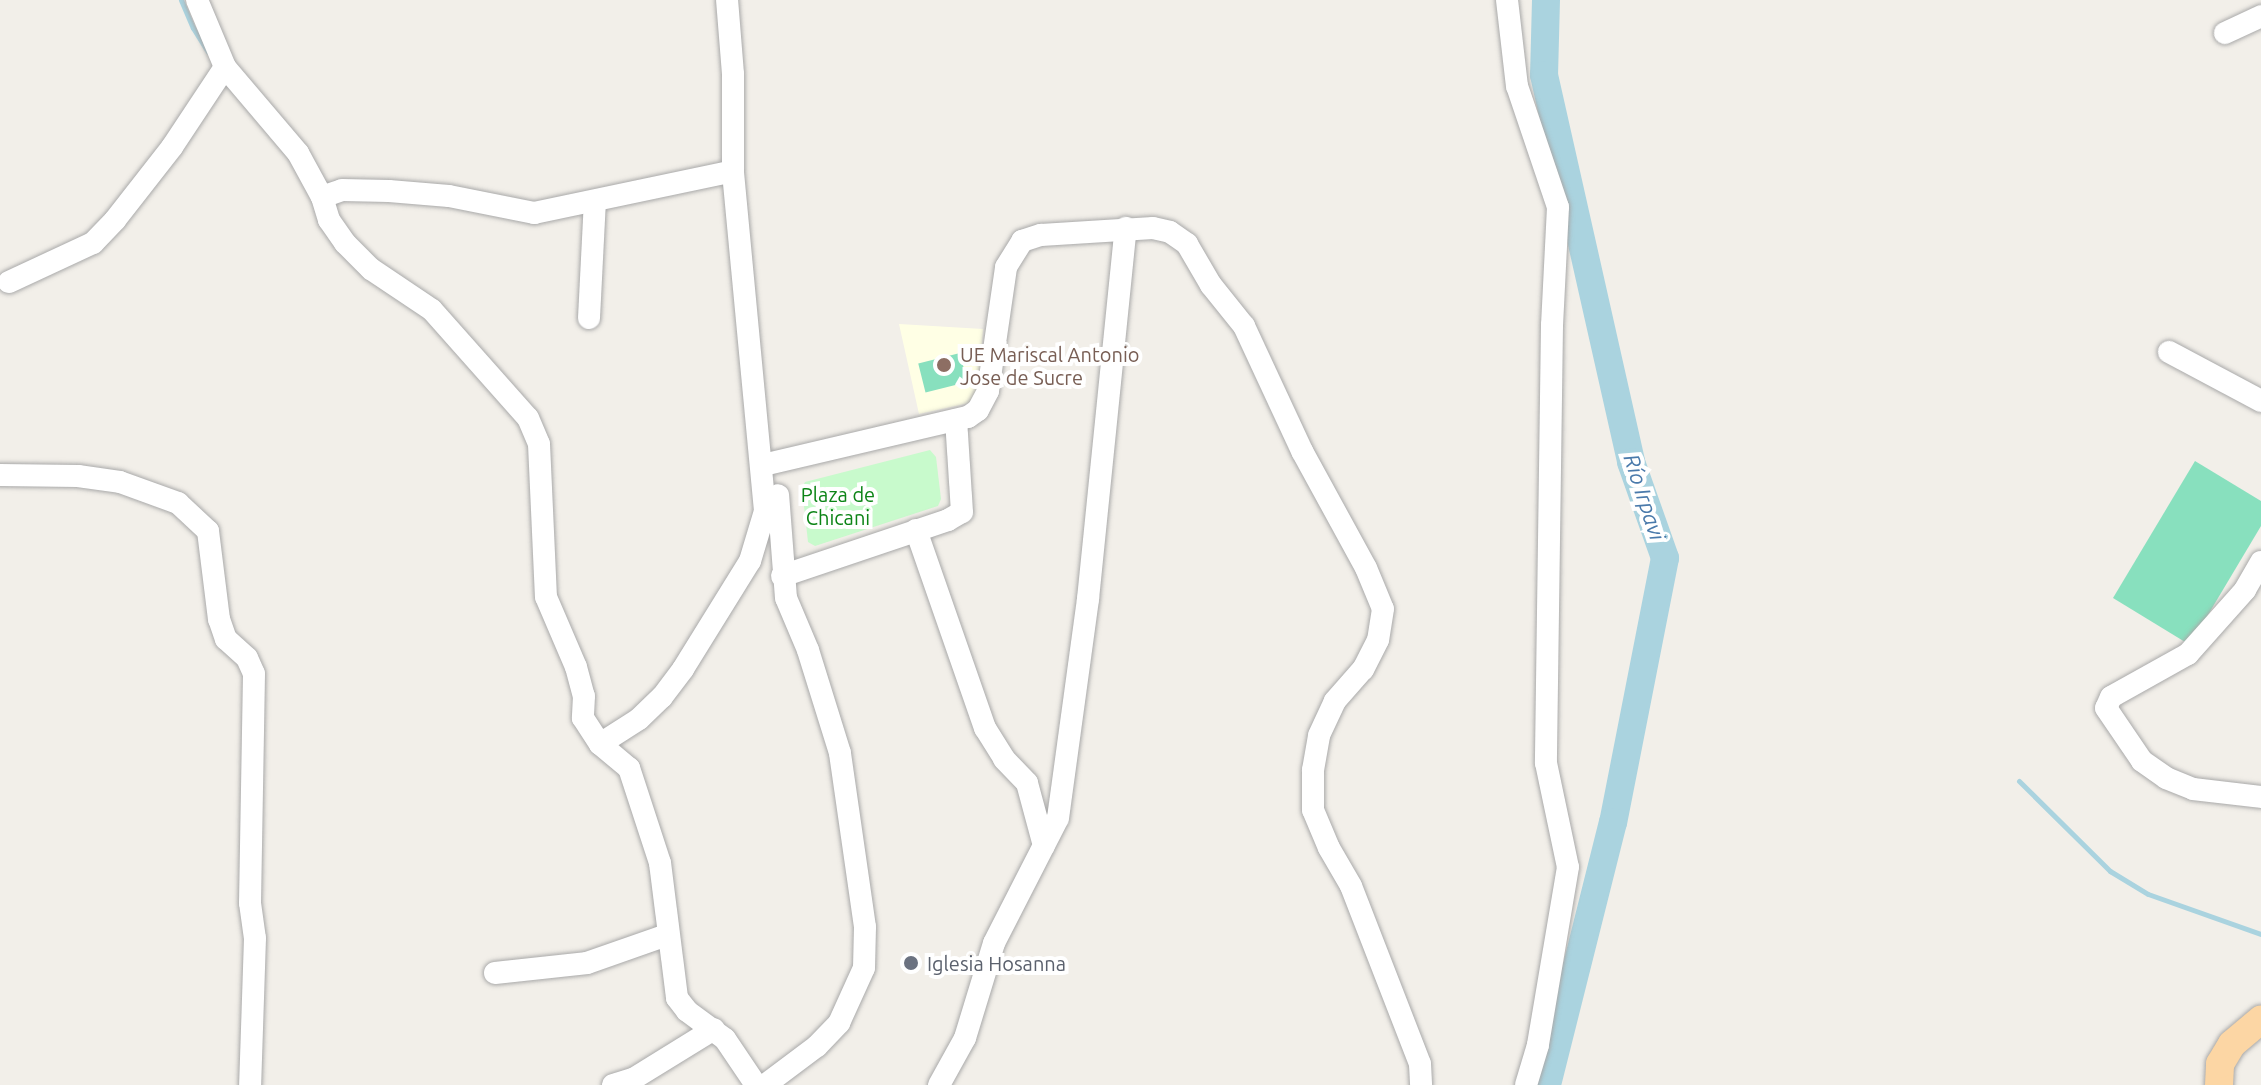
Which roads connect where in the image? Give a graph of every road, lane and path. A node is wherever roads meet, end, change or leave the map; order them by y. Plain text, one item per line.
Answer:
1 (197, 0) edge
2 (727, 0) edge
3 (1507, 0) edge
4 (2261, 16) edge
5 (2225, 33) dead end
6 (225, 67) junction
7 (733, 171) junction
8 (322, 197) junction
9 (595, 201) junction
10 (1126, 228) junction
11 (9, 282) dead end
12 (589, 318) dead end
13 (2169, 352) dead end
14 (2261, 401) edge
15 (956, 420) junction
16 (763, 465) junction
17 (0, 475) edge
18 (916, 530) junction
19 (2261, 562) edge
20 (782, 576) junction
21 (600, 744) junction
22 (2261, 797) edge
23 (1044, 846) junction
24 (667, 935) junction
25 (495, 973) dead end
26 (2261, 1020) edge
27 (714, 1029) junction
28 (250, 1085) edge
29 (613, 1085) edge
30 (756, 1085) edge
31 (765, 1085) edge
32 (939, 1085) edge
33 (1421, 1085) edge
34 (1526, 1085) edge
35 (2219, 1085) edge

1 - 6 street
2 - 7 street
3 - 34 street
4 - 5 street
6 - 8 street
6 - 11 street
7 - 9 street
7 - 16 street
8 - 9 street
8 - 21 street
9 - 12 street
10 - 15 street
10 - 23 street
10 - 33 street
13 - 14 street
15 - 16 street
15 - 18 street
16 - 20 street
16 - 21 street
17 - 28 street
18 - 20 street
18 - 23 street
19 - 22 street
20 - 31 street
21 - 24 street
23 - 32 street
24 - 25 street
24 - 27 street
26 - 35 main road
27 - 29 street
27 - 30 street

